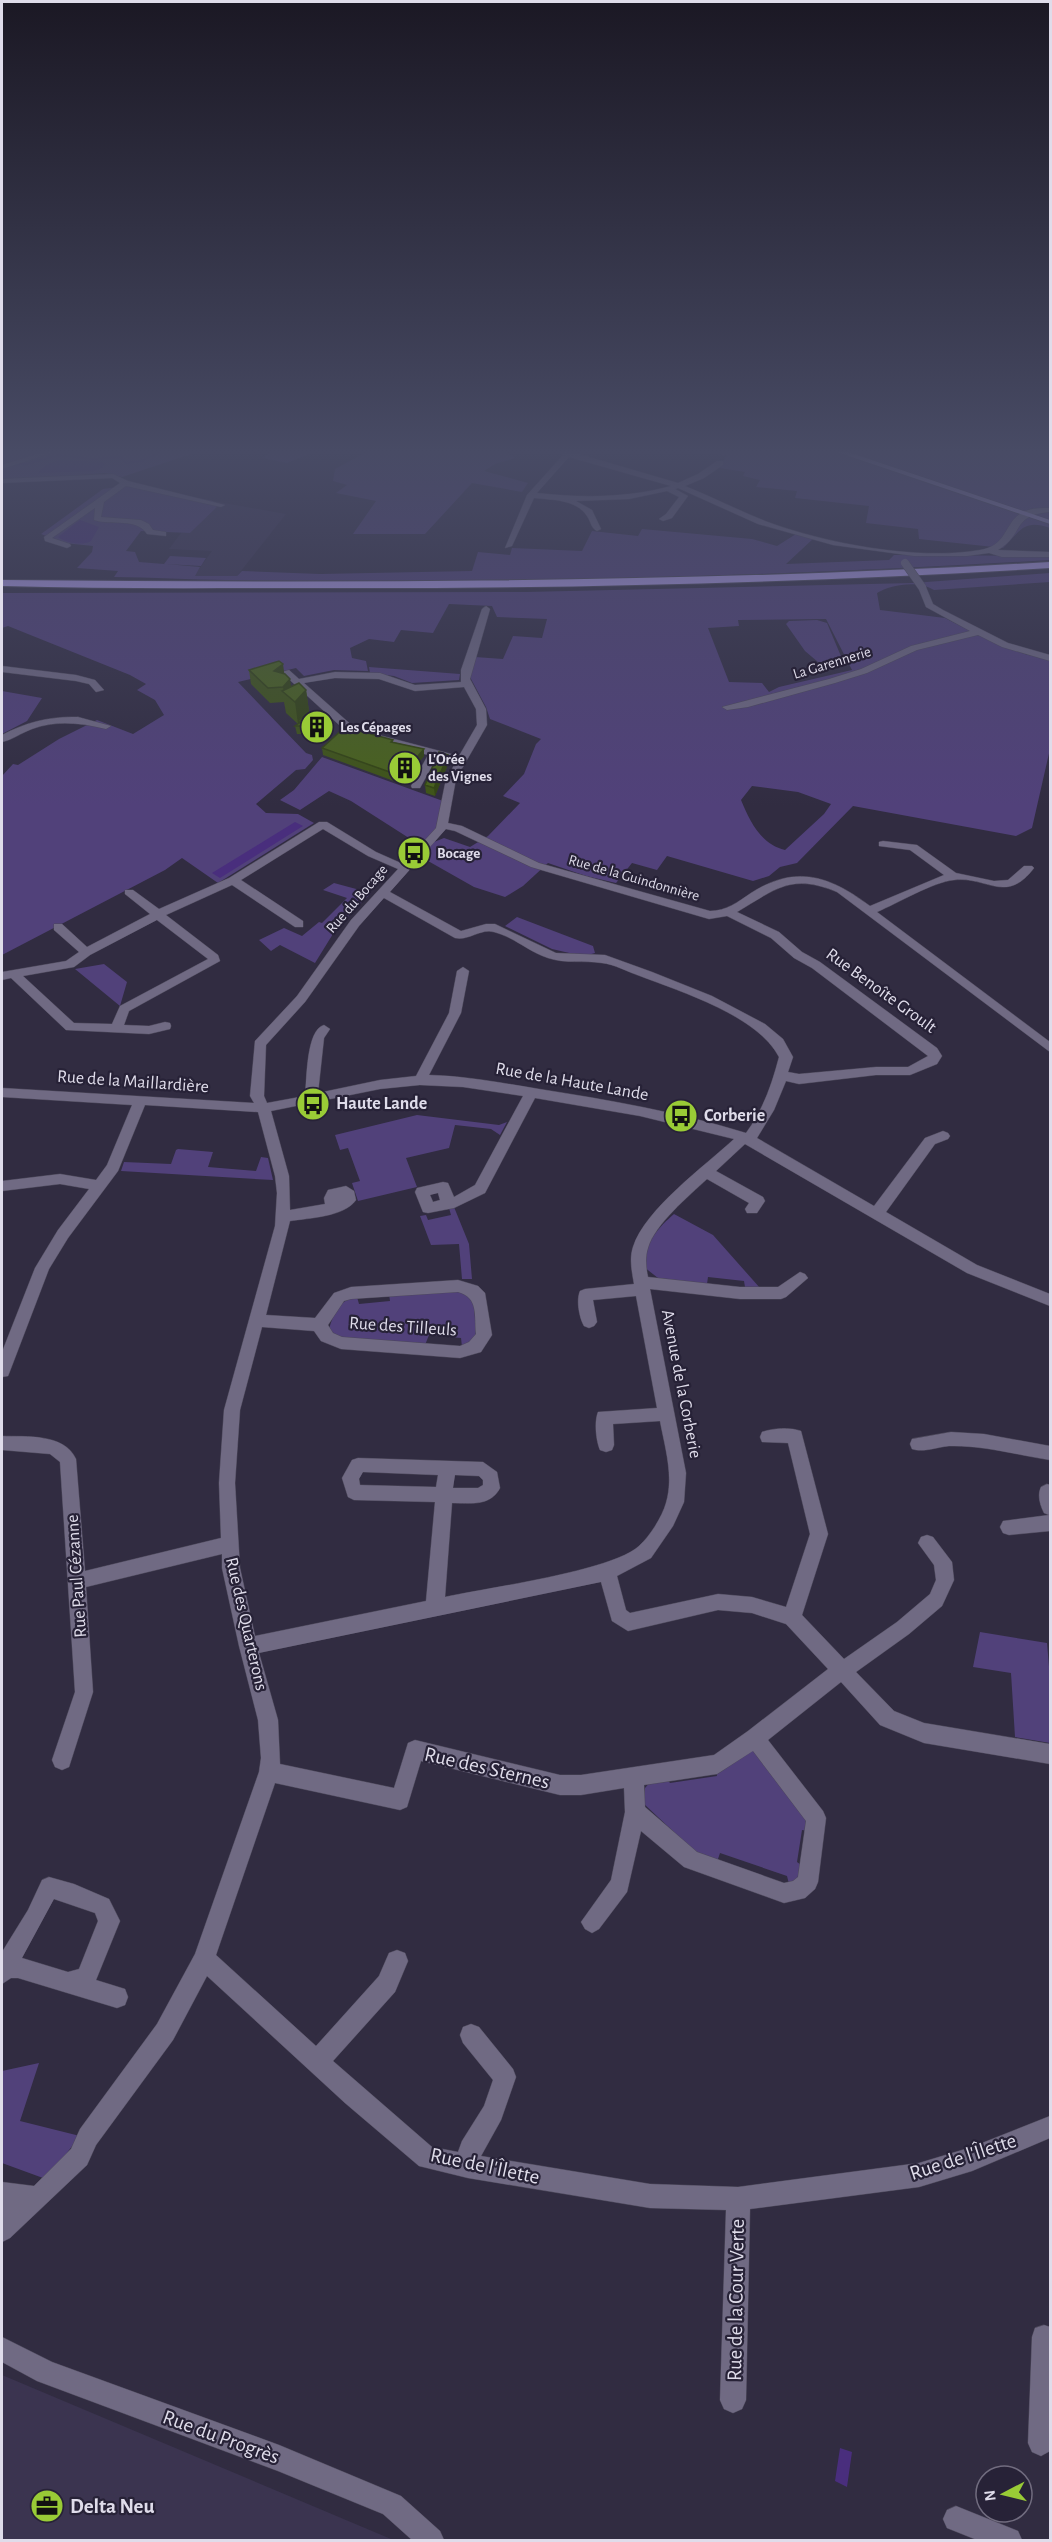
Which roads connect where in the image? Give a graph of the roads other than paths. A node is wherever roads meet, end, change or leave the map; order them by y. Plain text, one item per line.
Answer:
1 (911, 569) edge
2 (968, 569) edge
3 (1050, 569) edge
4 (2, 583) edge
5 (2, 588) edge
6 (486, 609) dead end
7 (977, 632) junction
8 (1050, 658) edge
9 (2, 669) edge
10 (286, 672) edge
11 (297, 682) junction
12 (467, 684) junction
13 (99, 690) dead end
14 (727, 706) dead end
15 (106, 726) dead end
16 (2, 739) edge
17 (435, 754) junction
18 (462, 759) junction
19 (416, 786) dead end
20 (443, 825) junction
21 (883, 844) dead end
22 (1028, 868) dead end
23 (405, 869) junction
24 (953, 876) junction
25 (233, 880) junction
26 (129, 892) dead end
27 (383, 893) junction
28 (868, 911) junction
29 (730, 913) junction
30 (158, 915) junction
31 (299, 924) dead end
32 (58, 927) dead end
33 (87, 952) junction
34 (463, 971) dead end
35 (15, 974) junction
36 (2, 976) edge
37 (165, 1026) dead end
38 (324, 1029) dead end
39 (116, 1030) junction
40 (1050, 1048) edge
41 (781, 1075) junction
42 (420, 1080) junction
43 (2, 1092) edge
44 (531, 1093) junction
45 (141, 1100) junction
46 (311, 1100) junction
47 (262, 1108) junction
48 (944, 1136) dead end
49 (747, 1138) junction
50 (708, 1173) junction
51 (2, 1186) edge
52 (100, 1186) junction
53 (449, 1204) dead end
54 (333, 1207) dead end
55 (752, 1209) dead end
56 (877, 1214) junction
57 (283, 1216) junction
58 (800, 1278) dead end
59 (641, 1286) junction
60 (1050, 1300) edge
61 (255, 1320) junction
62 (590, 1322) dead end
63 (319, 1325) junction
64 (2, 1371) edge
65 (666, 1414) junction
66 (768, 1437) dead end
67 (2, 1443) edge
68 (918, 1444) dead end
69 (606, 1445) dead end
70 (1050, 1453) edge
71 (447, 1468) junction
72 (1050, 1492) edge
73 (444, 1495) junction
74 (1050, 1508) edge
75 (1050, 1523) edge
76 (1009, 1527) dead end
77 (927, 1543) dead end
78 (228, 1544) junction
79 (607, 1572) junction
80 (78, 1581) junction
81 (435, 1606) junction
82 (792, 1617) junction
83 (248, 1646) junction
84 (841, 1672) junction
85 (755, 1738) junction
86 (1050, 1754) edge
87 (62, 1760) dead end
88 (269, 1772) junction
89 (634, 1776) junction
90 (635, 1812) junction
91 (592, 1922) dead end
92 (204, 1959) junction
93 (398, 1961) dead end
94 (3, 1971) edge
95 (68, 1983) junction
96 (117, 1997) dead end
97 (471, 2035) dead end
98 (317, 2062) junction
99 (1050, 2127) edge
100 (468, 2166) junction
101 (2, 2194) edge
102 (36, 2198) junction
103 (2, 2199) edge
104 (738, 2199) junction
105 (2, 2228) edge
106 (1050, 2339) edge
107 (2, 2349) edge
108 (733, 2400) dead end
109 (1041, 2443) dead end
110 (956, 2519) dead end
111 (430, 2541) edge
112 (1009, 2541) edge

1 - 7 street, bridge
2 - 4 highway
3 - 5 highway
6 - 12 street
7 - 8 street
7 - 14 street, La Garennerie
9 - 13 street
10 - 11 street
11 - 12 street
11 - 17 street
12 - 18 street, Rue du Bocage
15 - 16 street
17 - 18 street
17 - 19 street
18 - 20 street, Rue du Bocage
20 - 23 street, Rue du Bocage
20 - 29 street, Rue de la Guindonnière
21 - 24 street
22 - 24 street
23 - 25 street
23 - 27 street, Rue du Bocage
24 - 28 street
25 - 30 street
25 - 31 street
26 - 30 street
27 - 41 street, Avenue de la Corberie
27 - 47 street, Rue du Bocage
28 - 29 street
28 - 40 street
29 - 41 street, Rue Benoîte Groult
30 - 33 street
30 - 39 street
32 - 33 street
33 - 35 street
34 - 42 street
35 - 36 street
35 - 39 street
37 - 39 street
38 - 46 street
41 - 49 street, Avenue de la Corberie
42 - 44 street, Rue de la Haute Lande
42 - 46 street, Rue de la Haute Lande
43 - 45 street, Rue de la Maillardière
44 - 49 street, Rue de la Haute Lande
44 - 53 street
45 - 47 street, Rue de la Maillardière
45 - 52 street
46 - 47 street, Rue de la Haute Lande
47 - 57 street, Rue des Quarterons
48 - 56 street
49 - 50 street, Avenue de la Corberie
49 - 56 street, Rue de la Haute Lande
50 - 55 street
50 - 59 street, Avenue de la Corberie
51 - 52 street
52 - 64 street
54 - 57 street
56 - 60 street, Rue de la Haute Lande
57 - 61 street, Rue des Quarterons
58 - 59 street
59 - 62 street
59 - 65 street, Avenue de la Corberie
61 - 63 street
61 - 78 street, Rue des Quarterons
63 - 63 street, Rue des Tilleuls
65 - 69 street
65 - 79 street, Avenue de la Corberie
66 - 82 street
67 - 80 street, Rue Paul Cézanne
68 - 70 street
71 - 73 street
71 - 73 street
71 - 73 street
72 - 74 street
73 - 81 street
75 - 76 street
77 - 84 street, Rue des Sternes
78 - 80 street
78 - 83 street, Rue des Quarterons
79 - 81 street, Avenue de la Corberie
79 - 82 street
80 - 87 street, Rue Paul Cézanne
81 - 83 street, Avenue de la Corberie
82 - 84 street
83 - 88 street, Rue des Quarterons
84 - 85 street, Rue des Sternes
84 - 86 street
85 - 89 street, Rue des Sternes
85 - 90 street
88 - 89 street, Rue des Sternes
88 - 92 street, Rue des Quarterons
89 - 90 street
90 - 91 street
92 - 98 street, Rue de l'Îlette
92 - 102 street
93 - 98 street
94 - 95 street
94 - 95 street
95 - 96 street
97 - 100 street
98 - 100 street, Rue de l'Îlette
99 - 104 street, Rue de l'Îlette
100 - 104 street, Rue de l'Îlette
101 - 102 street
102 - 105 street
103 - 105 street
104 - 108 street, Rue de la Cour Verte
106 - 109 street
107 - 111 street, Rue du Progrès
110 - 112 street

